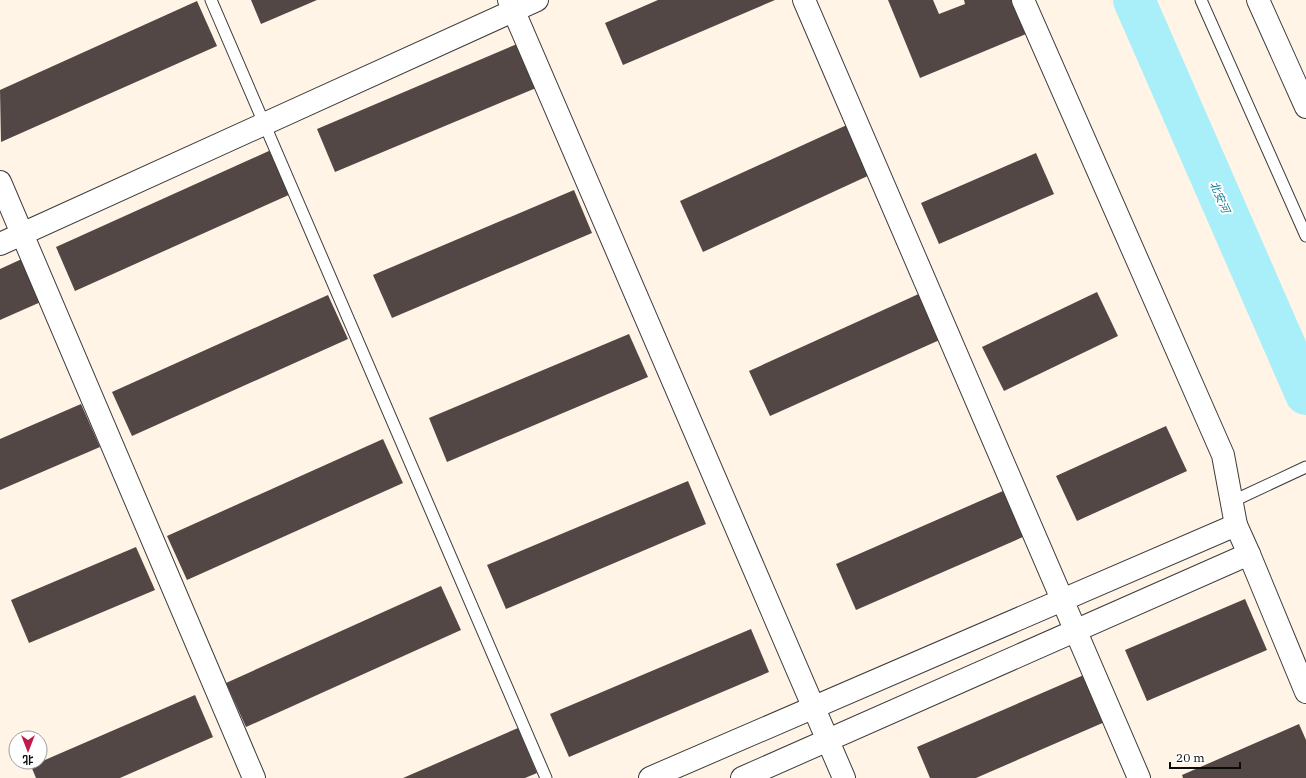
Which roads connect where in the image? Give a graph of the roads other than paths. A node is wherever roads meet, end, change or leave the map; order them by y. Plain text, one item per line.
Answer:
1 (211, 0) edge
2 (537, 0) edge
3 (804, 0) edge
4 (1023, 0) edge
5 (1201, 0) edge
6 (1258, 0) edge
7 (511, 5) edge
8 (1306, 107) edge
9 (264, 124) junction
10 (0, 182) edge
11 (23, 233) junction
12 (1306, 236) edge
13 (0, 244) edge
14 (1306, 467) edge
15 (1232, 502) junction
16 (1236, 525) junction
17 (1249, 554) junction
18 (1062, 600) junction
19 (1076, 631) junction
20 (1306, 692) edge
21 (814, 708) junction
22 (828, 740) junction
23 (254, 778) edge
24 (546, 778) edge
25 (650, 778) edge
26 (742, 778) edge
27 (844, 778) edge
28 (1139, 778) edge

1 - 9 lane
2 - 7 street
3 - 18 street
4 - 15 street
5 - 12 lane
6 - 8 street
7 - 9 street
7 - 21 street
9 - 11 street
9 - 24 lane
10 - 11 street
11 - 13 street
11 - 23 street
14 - 15 lane
15 - 16 street
16 - 17 street
16 - 18 street
17 - 19 street
17 - 20 street
18 - 19 street
18 - 21 street
19 - 22 street
19 - 28 street
21 - 22 street
21 - 25 street
22 - 26 street
22 - 27 street

